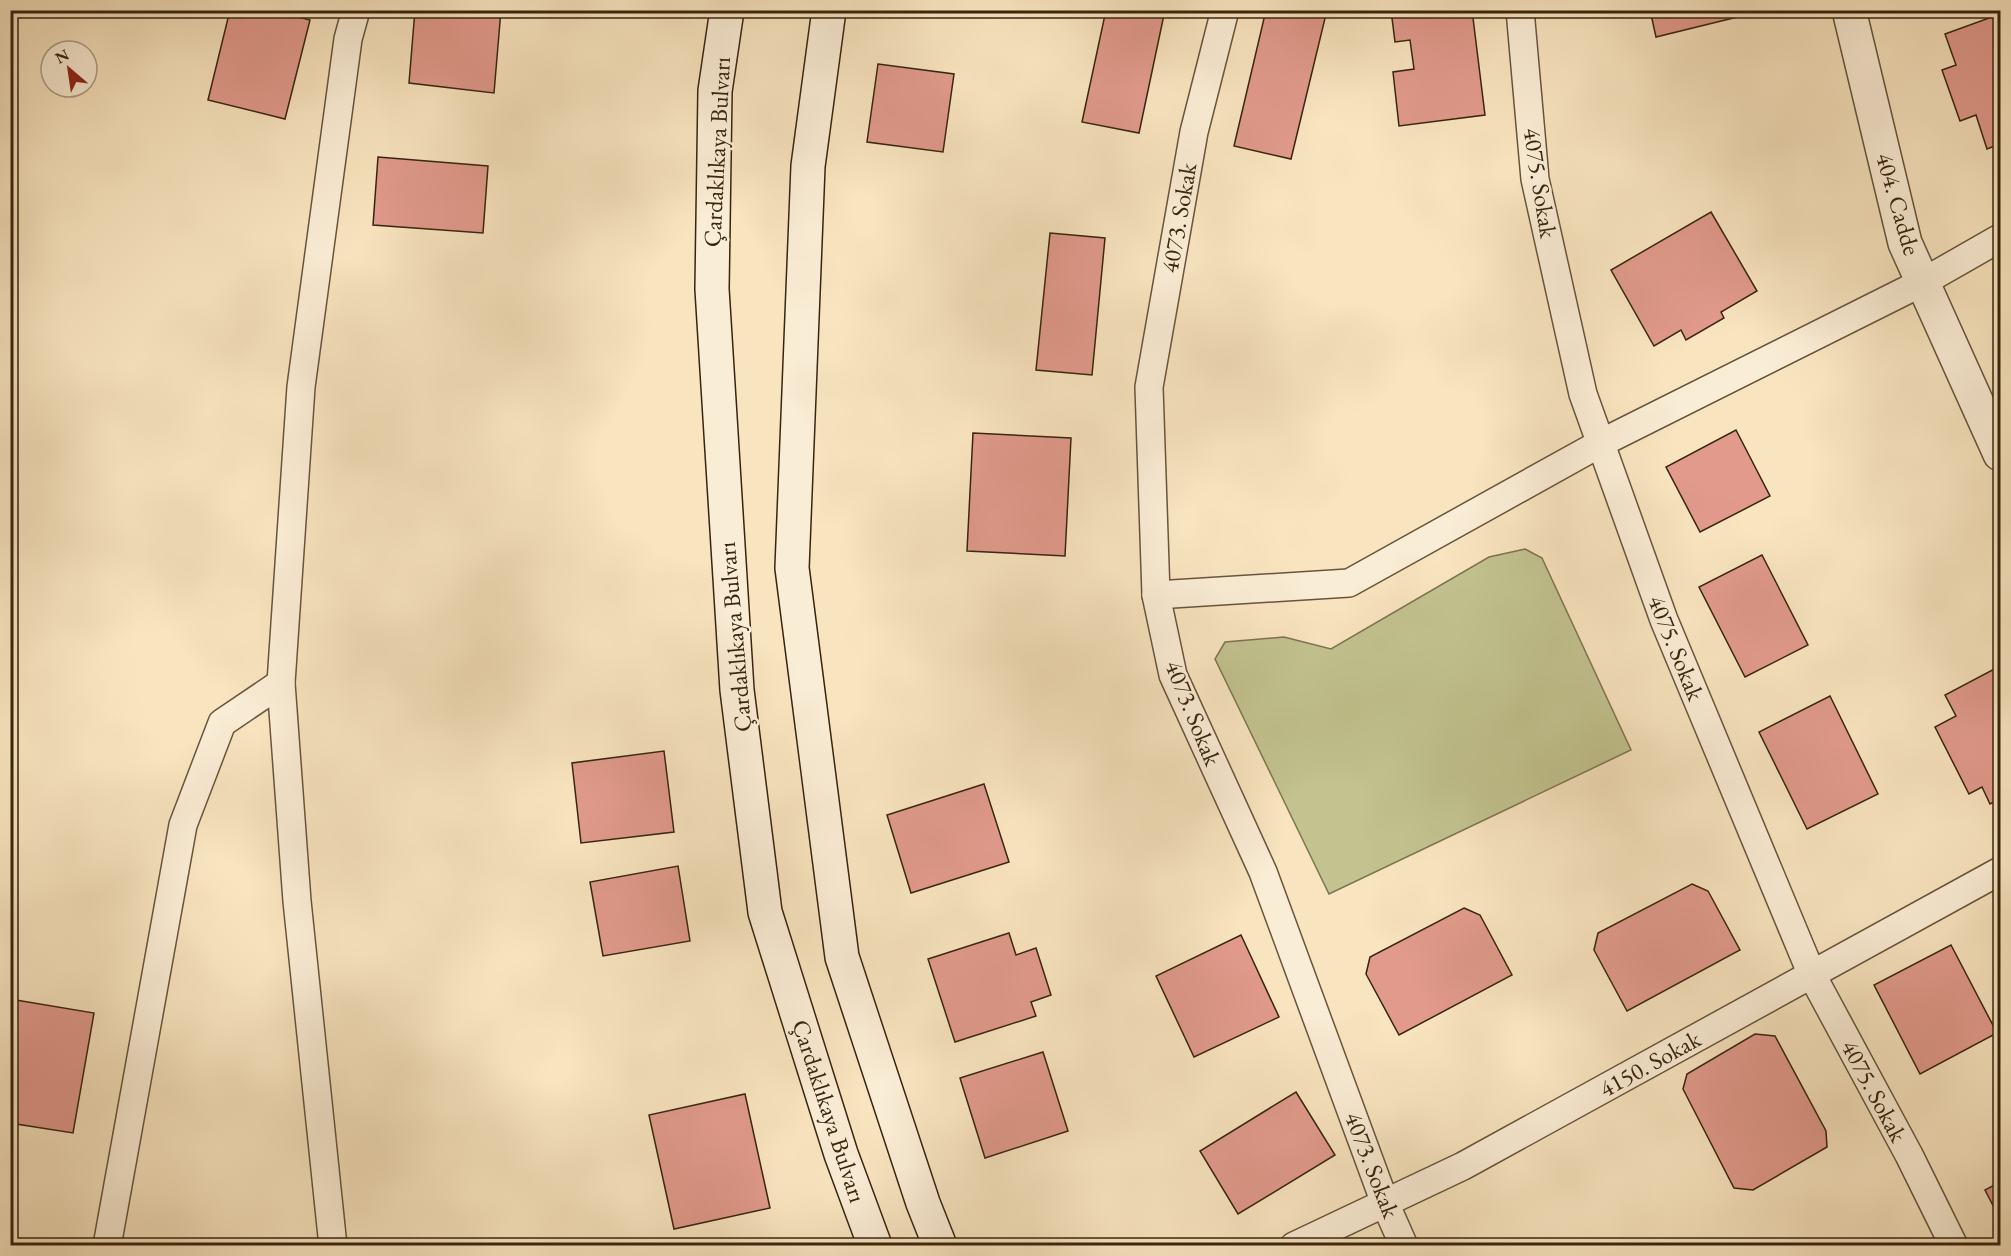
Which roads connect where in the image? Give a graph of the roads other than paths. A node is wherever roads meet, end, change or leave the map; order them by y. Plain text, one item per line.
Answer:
1 (356, 10) edge
2 (727, 10) edge
3 (829, 10) edge
4 (1225, 10) edge
5 (1520, 10) edge
6 (1849, 10) edge
7 (2001, 238) edge
8 (1923, 282) junction
9 (1601, 443) junction
10 (2001, 454) edge
11 (1156, 595) junction
12 (281, 683) junction
13 (2001, 871) edge
14 (1812, 975) junction
15 (1385, 1203) junction
16 (107, 1245) edge
17 (333, 1245) edge
18 (875, 1245) edge
19 (940, 1245) edge
20 (1294, 1245) edge
21 (1404, 1245) edge
22 (1954, 1245) edge

1 - 12 street
2 - 18 main road, Çardaklıkaya Bulvarı
3 - 19 main road
4 - 11 street, 4073. Sokak
5 - 9 street, 4075. Sokak
6 - 8 main road, 404. Cadde
7 - 8 street
8 - 9 street
8 - 10 main road, 404. Cadde
9 - 11 street
9 - 14 street, 4075. Sokak
11 - 15 street, 4073. Sokak
12 - 16 street
12 - 17 street
13 - 14 street, 4150. Sokak
14 - 15 street, 4150. Sokak
14 - 22 street, 4075. Sokak
15 - 20 street, 4150. Sokak
15 - 21 street, 4073. Sokak

